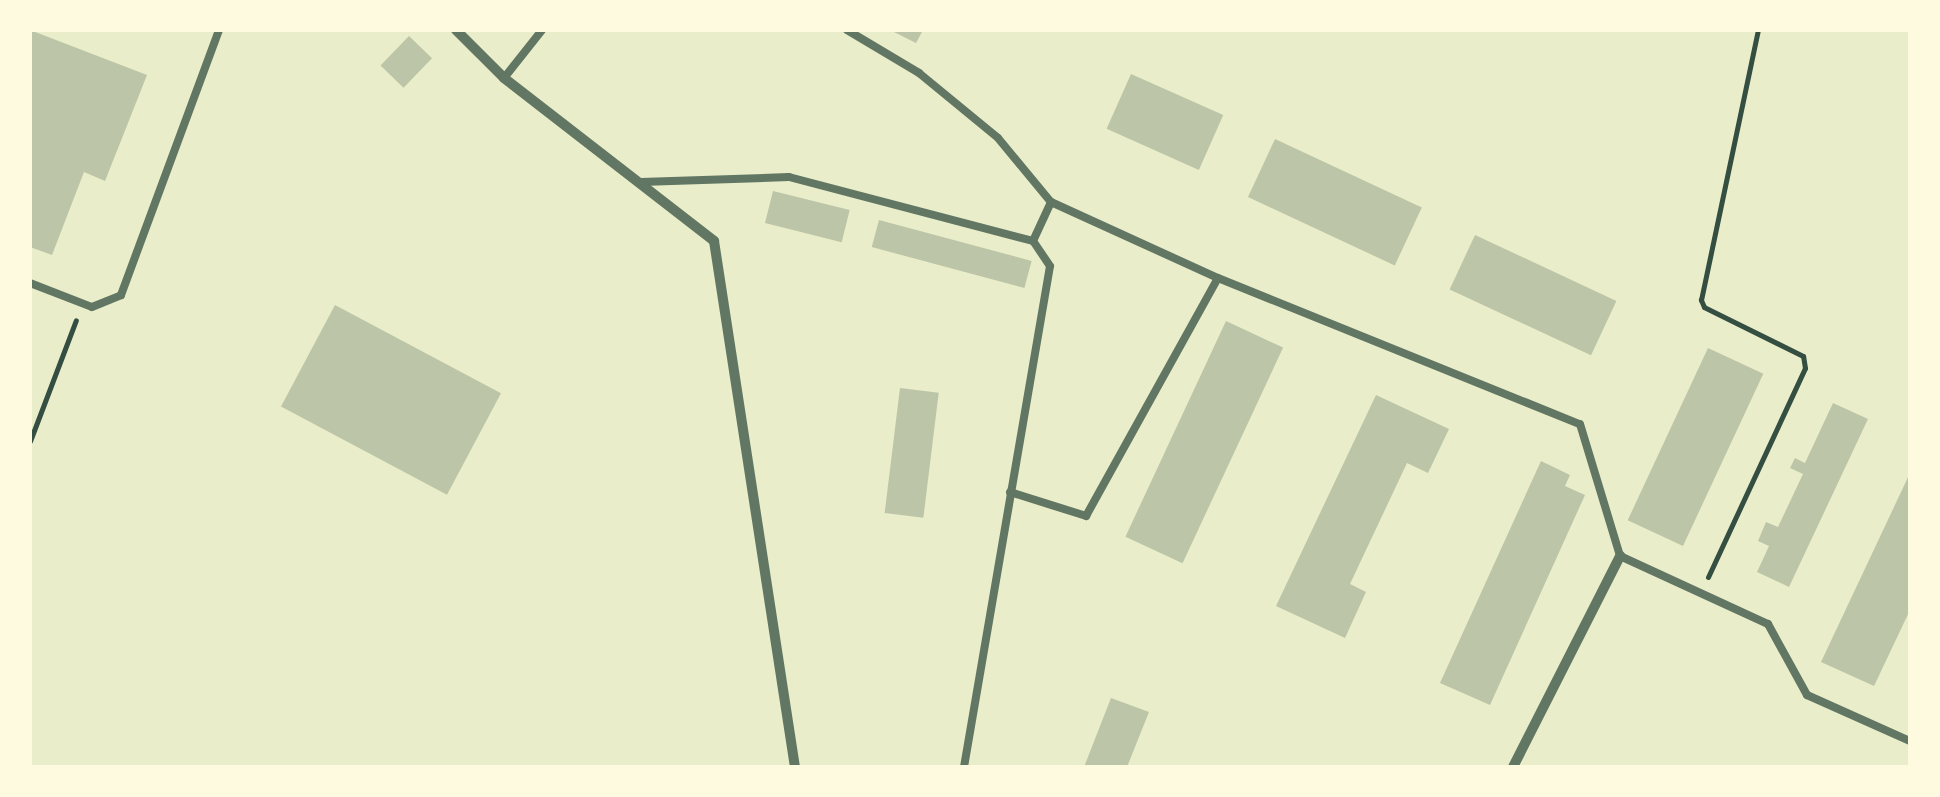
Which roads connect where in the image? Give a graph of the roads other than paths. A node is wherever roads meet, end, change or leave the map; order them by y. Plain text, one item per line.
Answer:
1 (219, 30) edge
2 (456, 30) edge
3 (542, 30) edge
4 (847, 30) edge
5 (504, 78) junction
6 (640, 182) junction
7 (1051, 202) junction
8 (1033, 240) junction
9 (1218, 278) junction
10 (30, 283) edge
11 (1010, 492) junction
12 (1620, 556) junction
13 (1910, 742) edge
14 (796, 767) edge
15 (964, 767) edge
16 (1514, 767) edge

1 - 10 lane
2 - 5 street
3 - 5 lane
4 - 7 lane
5 - 6 street
6 - 8 lane
6 - 14 street
7 - 8 lane
7 - 9 lane
8 - 11 lane
9 - 11 lane
9 - 12 lane
11 - 15 lane
12 - 13 lane
12 - 16 street

